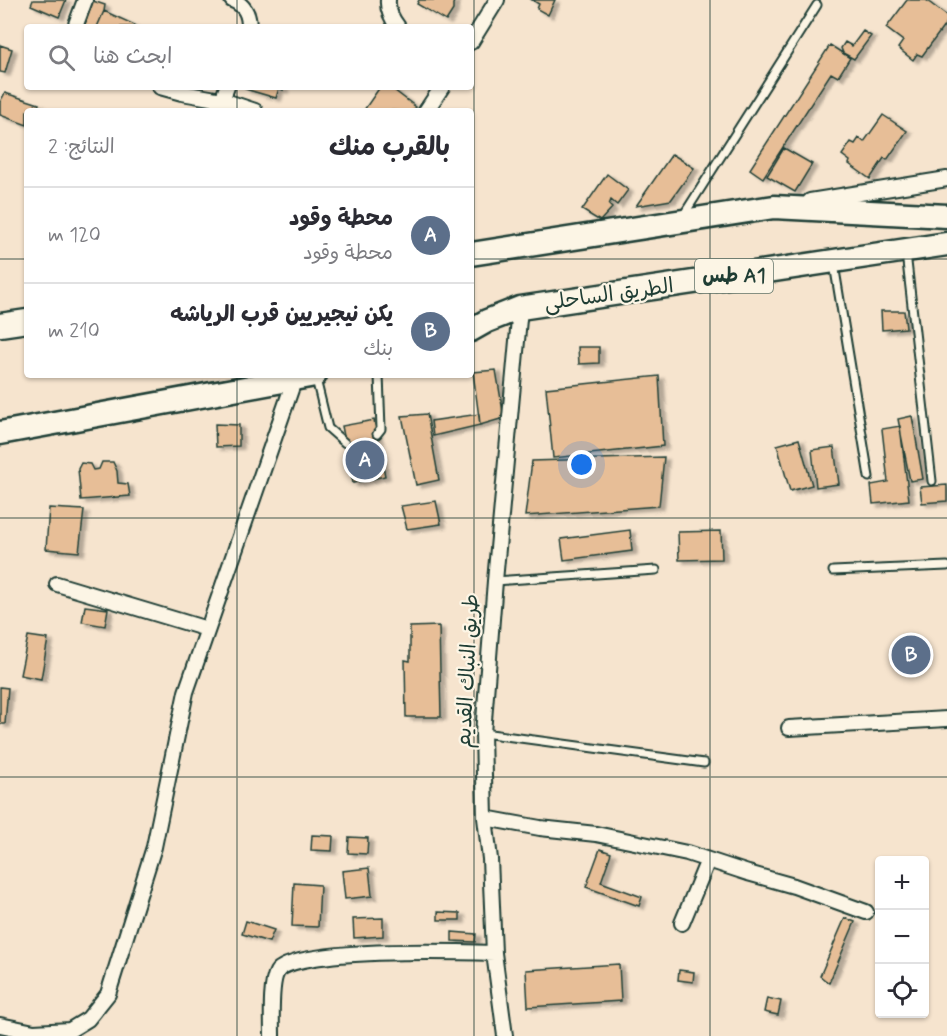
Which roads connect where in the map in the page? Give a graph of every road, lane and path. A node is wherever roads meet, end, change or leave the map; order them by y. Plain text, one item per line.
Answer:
1 (85, 0) edge
2 (232, 0) edge
3 (388, 0) edge
4 (497, 0) edge
5 (818, 5) dead end
6 (76, 24) edge
7 (249, 24) edge
8 (396, 24) edge
9 (474, 37) edge
10 (171, 90) edge
11 (440, 90) edge
12 (222, 99) edge
13 (247, 108) edge
14 (428, 108) edge
15 (947, 179) edge
16 (774, 207) junction
17 (947, 216) edge
18 (679, 222) junction
19 (947, 244) edge
20 (905, 251) junction
21 (474, 254) edge
22 (834, 261) junction
23 (520, 308) junction
24 (24, 321) edge
25 (0, 325) edge
26 (474, 328) edge
27 (297, 378) edge
28 (307, 378) edge
29 (309, 378) edge
30 (379, 378) edge
31 (0, 433) edge
32 (377, 434) dead end
33 (345, 443) dead end
34 (870, 477) dead end
35 (932, 481) dead end
36 (947, 566) edge
37 (656, 570) dead end
38 (832, 571) dead end
39 (495, 581) junction
40 (57, 584) dead end
41 (207, 629) junction
42 (947, 719) edge
43 (789, 728) dead end
44 (483, 733) junction
45 (704, 763) dead end
46 (485, 818) junction
47 (708, 860) junction
48 (866, 912) dead end
49 (682, 923) dead end
50 (494, 953) junction
51 (0, 1025) edge
52 (272, 1036) edge
53 (505, 1036) edge

1 - 6 street
2 - 7 street
3 - 8 street
4 - 9 street
5 - 18 lane
10 - 12 street
11 - 14 street
12 - 13 street
15 - 16 street
16 - 17 highway
16 - 18 highway
18 - 21 highway
19 - 20 highway, الطريق الساحلى / طس A1
20 - 22 highway, الطريق الساحلى / طس A1
20 - 35 lane
22 - 23 highway, الطريق الساحلى / طس A1
22 - 34 lane
23 - 26 highway, الطريق الساحلى
23 - 39 street, طريق النباك القديم
24 - 25 highway
27 - 31 highway
28 - 41 street
29 - 33 lane
30 - 32 lane
36 - 38 lane
37 - 39 lane
39 - 44 street, طريق النباك القديم
40 - 41 street
41 - 51 street
42 - 43 street
44 - 45 lane
44 - 46 street, طريق النباك القديم
46 - 47 street
46 - 50 street, طريق النباك القديم
47 - 48 street
47 - 49 street
50 - 52 street
50 - 53 street, طريق النباك القديم

